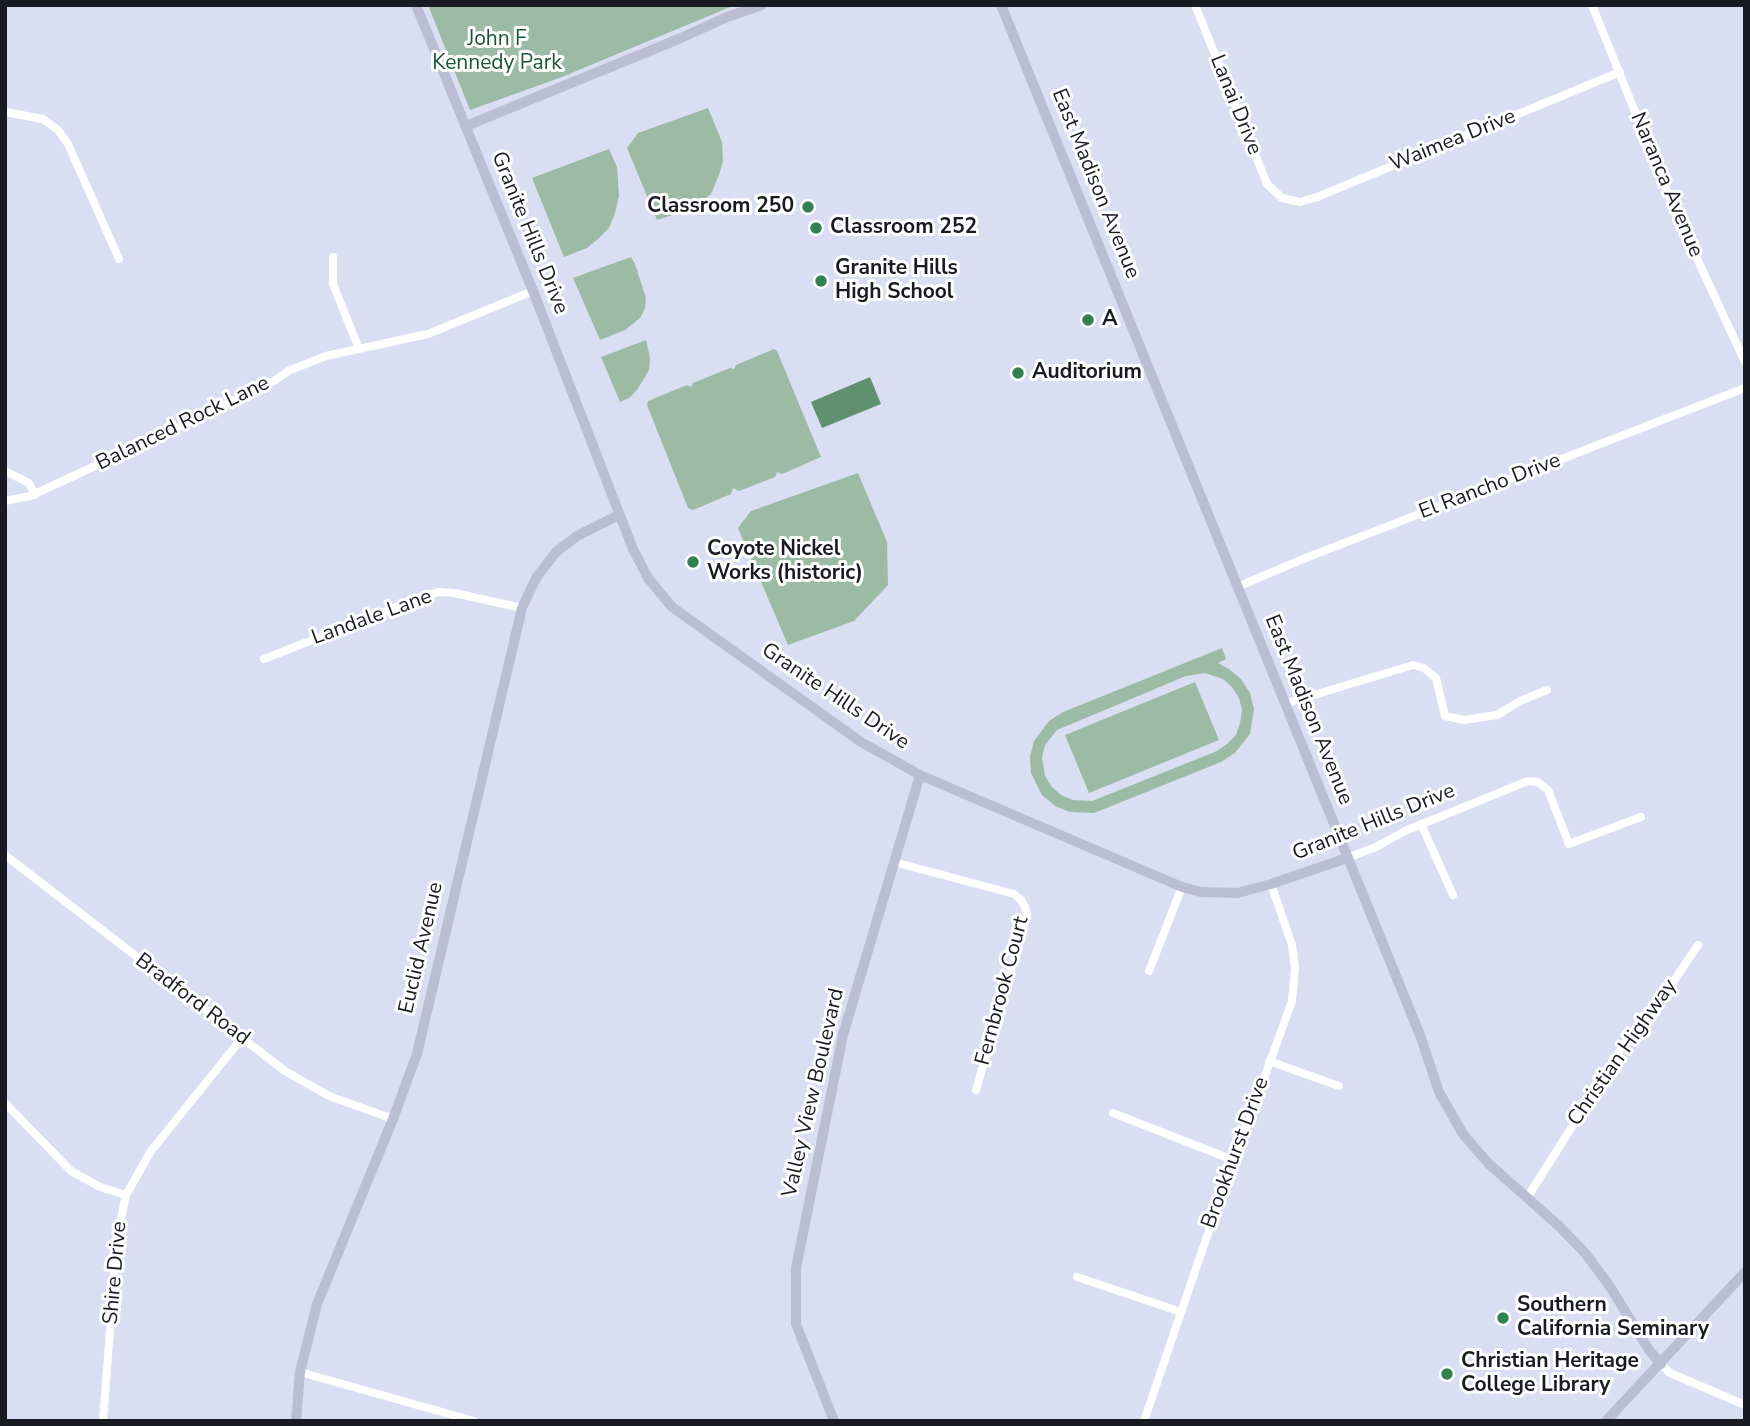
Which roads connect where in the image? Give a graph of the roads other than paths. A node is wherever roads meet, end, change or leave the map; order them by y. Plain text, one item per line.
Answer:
1 (416, 5) edge
2 (762, 5) edge
3 (1001, 5) edge
4 (1195, 5) edge
5 (1592, 5) edge
6 (1620, 72) junction
7 (5, 112) edge
8 (466, 126) junction
9 (1284, 199) joint
10 (333, 257) dead end
11 (119, 259) dead end
12 (533, 291) junction
13 (359, 349) junction
14 (1745, 362) edge
15 (1745, 388) edge
16 (5, 471) edge
17 (37, 494) junction
18 (5, 500) edge
19 (619, 515) junction
20 (1237, 587) junction
21 (522, 608) junction
22 (264, 659) dead end
23 (1546, 690) dead end
24 (1284, 704) junction
25 (920, 775) junction
26 (1641, 817) dead end
27 (1421, 824) junction
28 (5, 855) edge
29 (1347, 858) junction
30 (894, 862) junction
31 (1271, 884) junction
32 (1182, 887) junction
33 (1453, 895) dead end
34 (1698, 945) dead end
35 (1149, 971) dead end
36 (242, 1038) junction
37 (1269, 1061) junction
38 (1339, 1086) dead end
39 (976, 1090) dead end
40 (5, 1103) edge
41 (1113, 1113) dead end
42 (394, 1119) junction
43 (1233, 1160) junction
44 (126, 1195) junction
45 (1527, 1198) junction
46 (1745, 1272) edge
47 (1077, 1276) dead end
48 (1181, 1312) junction
49 (1661, 1364) junction
50 (300, 1372) junction
51 (1745, 1405) edge
52 (103, 1421) edge
53 (296, 1421) edge
54 (474, 1421) edge
55 (834, 1421) edge
56 (1144, 1421) edge
57 (1606, 1421) edge

1 - 8 street, Granite Hills Drive
2 - 8 street
3 - 20 street, East Madison Avenue
4 - 9 street, Lanai Drive
5 - 6 street, Naranca Avenue
6 - 9 street, Waimea Drive
6 - 14 street, Naranca Avenue
7 - 11 street
8 - 12 street, Granite Hills Drive
10 - 13 street
12 - 13 street, Balanced Rock Lane
12 - 19 street, Granite Hills Drive
13 - 17 street, Balanced Rock Lane
15 - 20 street, El Rancho Drive
16 - 17 street
17 - 18 street, Balanced Rock Lane
19 - 21 street, Euclid Avenue
19 - 25 street, Granite Hills Drive
20 - 24 street, East Madison Avenue
21 - 22 street, Landale Lane
21 - 42 street, Euclid Avenue
23 - 24 street
24 - 29 street, East Madison Avenue
25 - 30 street, Valley View Boulevard
25 - 32 street, Granite Hills Drive
26 - 27 street, Granite Hills Drive
27 - 29 street, Granite Hills Drive
27 - 33 street
28 - 36 street, Bradford Road
29 - 31 street, Granite Hills Drive
29 - 45 street, East Madison Avenue
30 - 39 street, Fernbrook Court
30 - 55 street, Valley View Boulevard
31 - 32 street, Granite Hills Drive
31 - 37 street, Brookhurst Drive
32 - 35 street
34 - 45 street, Christian Highway
36 - 42 street, Bradford Road
36 - 44 street, Shire Drive
37 - 38 street
37 - 43 street, Brookhurst Drive
40 - 44 street
41 - 43 street
42 - 50 street, Euclid Avenue
43 - 48 street, Brookhurst Drive
44 - 52 street, Shire Drive
45 - 49 street, East Madison Avenue
46 - 49 street
47 - 48 street
48 - 56 street, Brookhurst Drive
49 - 51 street, East Madison Avenue
49 - 57 street
50 - 53 street, Euclid Avenue
50 - 54 street

